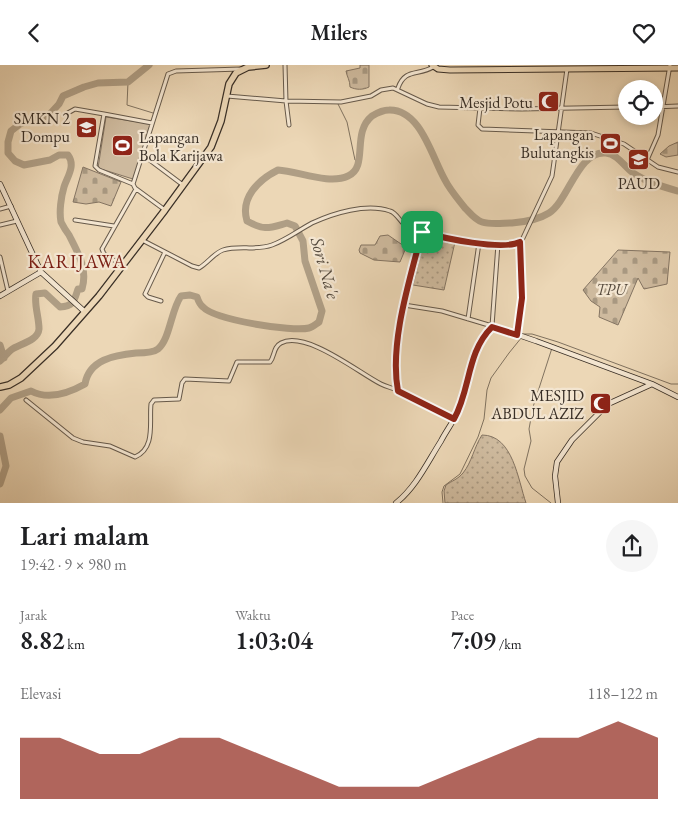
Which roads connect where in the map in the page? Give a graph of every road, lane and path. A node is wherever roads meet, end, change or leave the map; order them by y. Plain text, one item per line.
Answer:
1 (266, 65) edge
2 (285, 65) edge
3 (433, 66) edge
4 (232, 67) edge
5 (567, 67) edge
6 (606, 67) edge
7 (670, 67) edge
8 (242, 69) junction
9 (678, 69) edge
10 (234, 76) junction
11 (398, 89) junction
12 (226, 96) junction
13 (286, 101) junction
14 (618, 107) edge
15 (663, 107) joint
16 (678, 107) edge
17 (480, 108) junction
18 (561, 108) junction
19 (104, 114) junction
20 (66, 115) dead end
21 (152, 123) junction
22 (289, 125) dead end
23 (660, 125) edge
24 (558, 131) junction
25 (144, 155) junction
26 (647, 160) junction
27 (678, 172) edge
28 (0, 184) edge
29 (133, 184) junction
30 (184, 185) junction
31 (136, 189) junction
32 (12, 206) junction
33 (0, 209) edge
34 (165, 210) junction
35 (75, 220) dead end
36 (18, 221) junction
37 (0, 225) edge
38 (114, 226) junction
39 (422, 232) junction
40 (141, 240) junction
41 (520, 242) junction
42 (480, 243) junction
43 (498, 244) junction
44 (165, 252) junction
45 (0, 257) edge
46 (122, 265) junction
47 (41, 272) junction
48 (8, 292) junction
49 (0, 296) edge
50 (161, 301) dead end
51 (404, 305) junction
52 (85, 312) junction
53 (468, 319) junction
54 (492, 327) junction
55 (517, 335) junction
56 (652, 384) junction
57 (0, 387) edge
58 (398, 391) junction
59 (678, 397) edge
60 (26, 400) dead end
61 (454, 419) junction
62 (396, 503) edge
63 (558, 503) edge

1 - 8 highway
2 - 13 street
3 - 5 main road
3 - 11 street
4 - 8 street
4 - 10 street
4 - 21 street
5 - 6 main road
5 - 18 street
6 - 7 main road
7 - 9 main road
7 - 15 street
8 - 10 highway
10 - 12 highway
11 - 13 street
11 - 17 street
12 - 13 street
12 - 30 highway
13 - 22 street
14 - 18 street
15 - 16 street
17 - 18 street
17 - 24 street
18 - 24 street
19 - 20 street
19 - 21 street
19 - 29 street
21 - 25 street
23 - 26 street
24 - 26 street
24 - 41 street
25 - 29 street
25 - 30 street
26 - 27 street
28 - 32 main road
29 - 31 street
30 - 34 highway
31 - 34 street
31 - 38 street
32 - 33 street
32 - 36 main road
34 - 40 highway
35 - 38 street
36 - 37 street
36 - 47 main road
38 - 46 street
39 - 42 street
39 - 44 street
39 - 51 street
40 - 44 street
40 - 46 highway
41 - 43 street
41 - 55 street
42 - 43 street
42 - 53 street
43 - 54 street
44 - 50 street
45 - 48 street
46 - 52 highway
47 - 48 main road
47 - 52 main road
48 - 49 main road
51 - 53 street
51 - 58 street
52 - 57 highway
53 - 54 street
54 - 55 main road
54 - 61 main road
55 - 56 main road
56 - 59 main road
56 - 63 main road
58 - 60 street
58 - 61 street
61 - 62 main road

